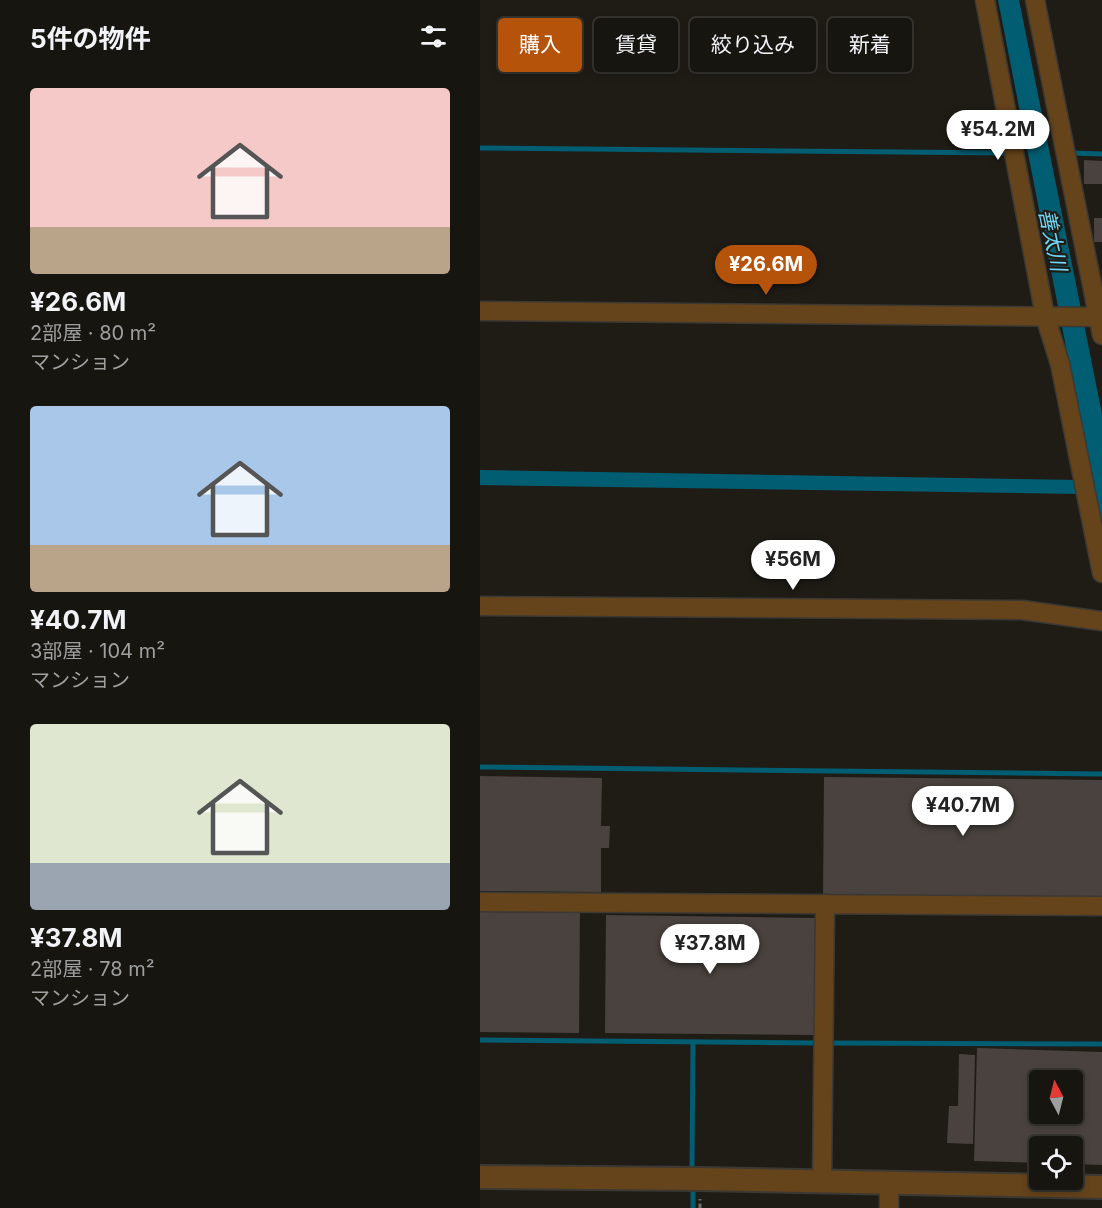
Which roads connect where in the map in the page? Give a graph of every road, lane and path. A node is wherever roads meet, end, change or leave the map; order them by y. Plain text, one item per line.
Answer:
1 (985, 0) edge
2 (1035, 0) edge
3 (480, 311) edge
4 (1049, 316) junction
5 (1098, 317) edge
6 (1102, 335) edge
7 (1102, 573) edge
8 (480, 606) edge
9 (1102, 621) edge
10 (480, 902) edge
11 (825, 904) junction
12 (1102, 906) edge
13 (480, 1177) edge
14 (822, 1182) junction
15 (889, 1184) junction
16 (1102, 1187) edge
17 (889, 1208) edge

1 - 4 street
2 - 5 street
3 - 4 street
4 - 5 street
4 - 7 street
5 - 6 street
8 - 9 street
10 - 11 street
11 - 12 street
11 - 14 street
13 - 14 street
14 - 15 street
15 - 16 street
15 - 17 street

